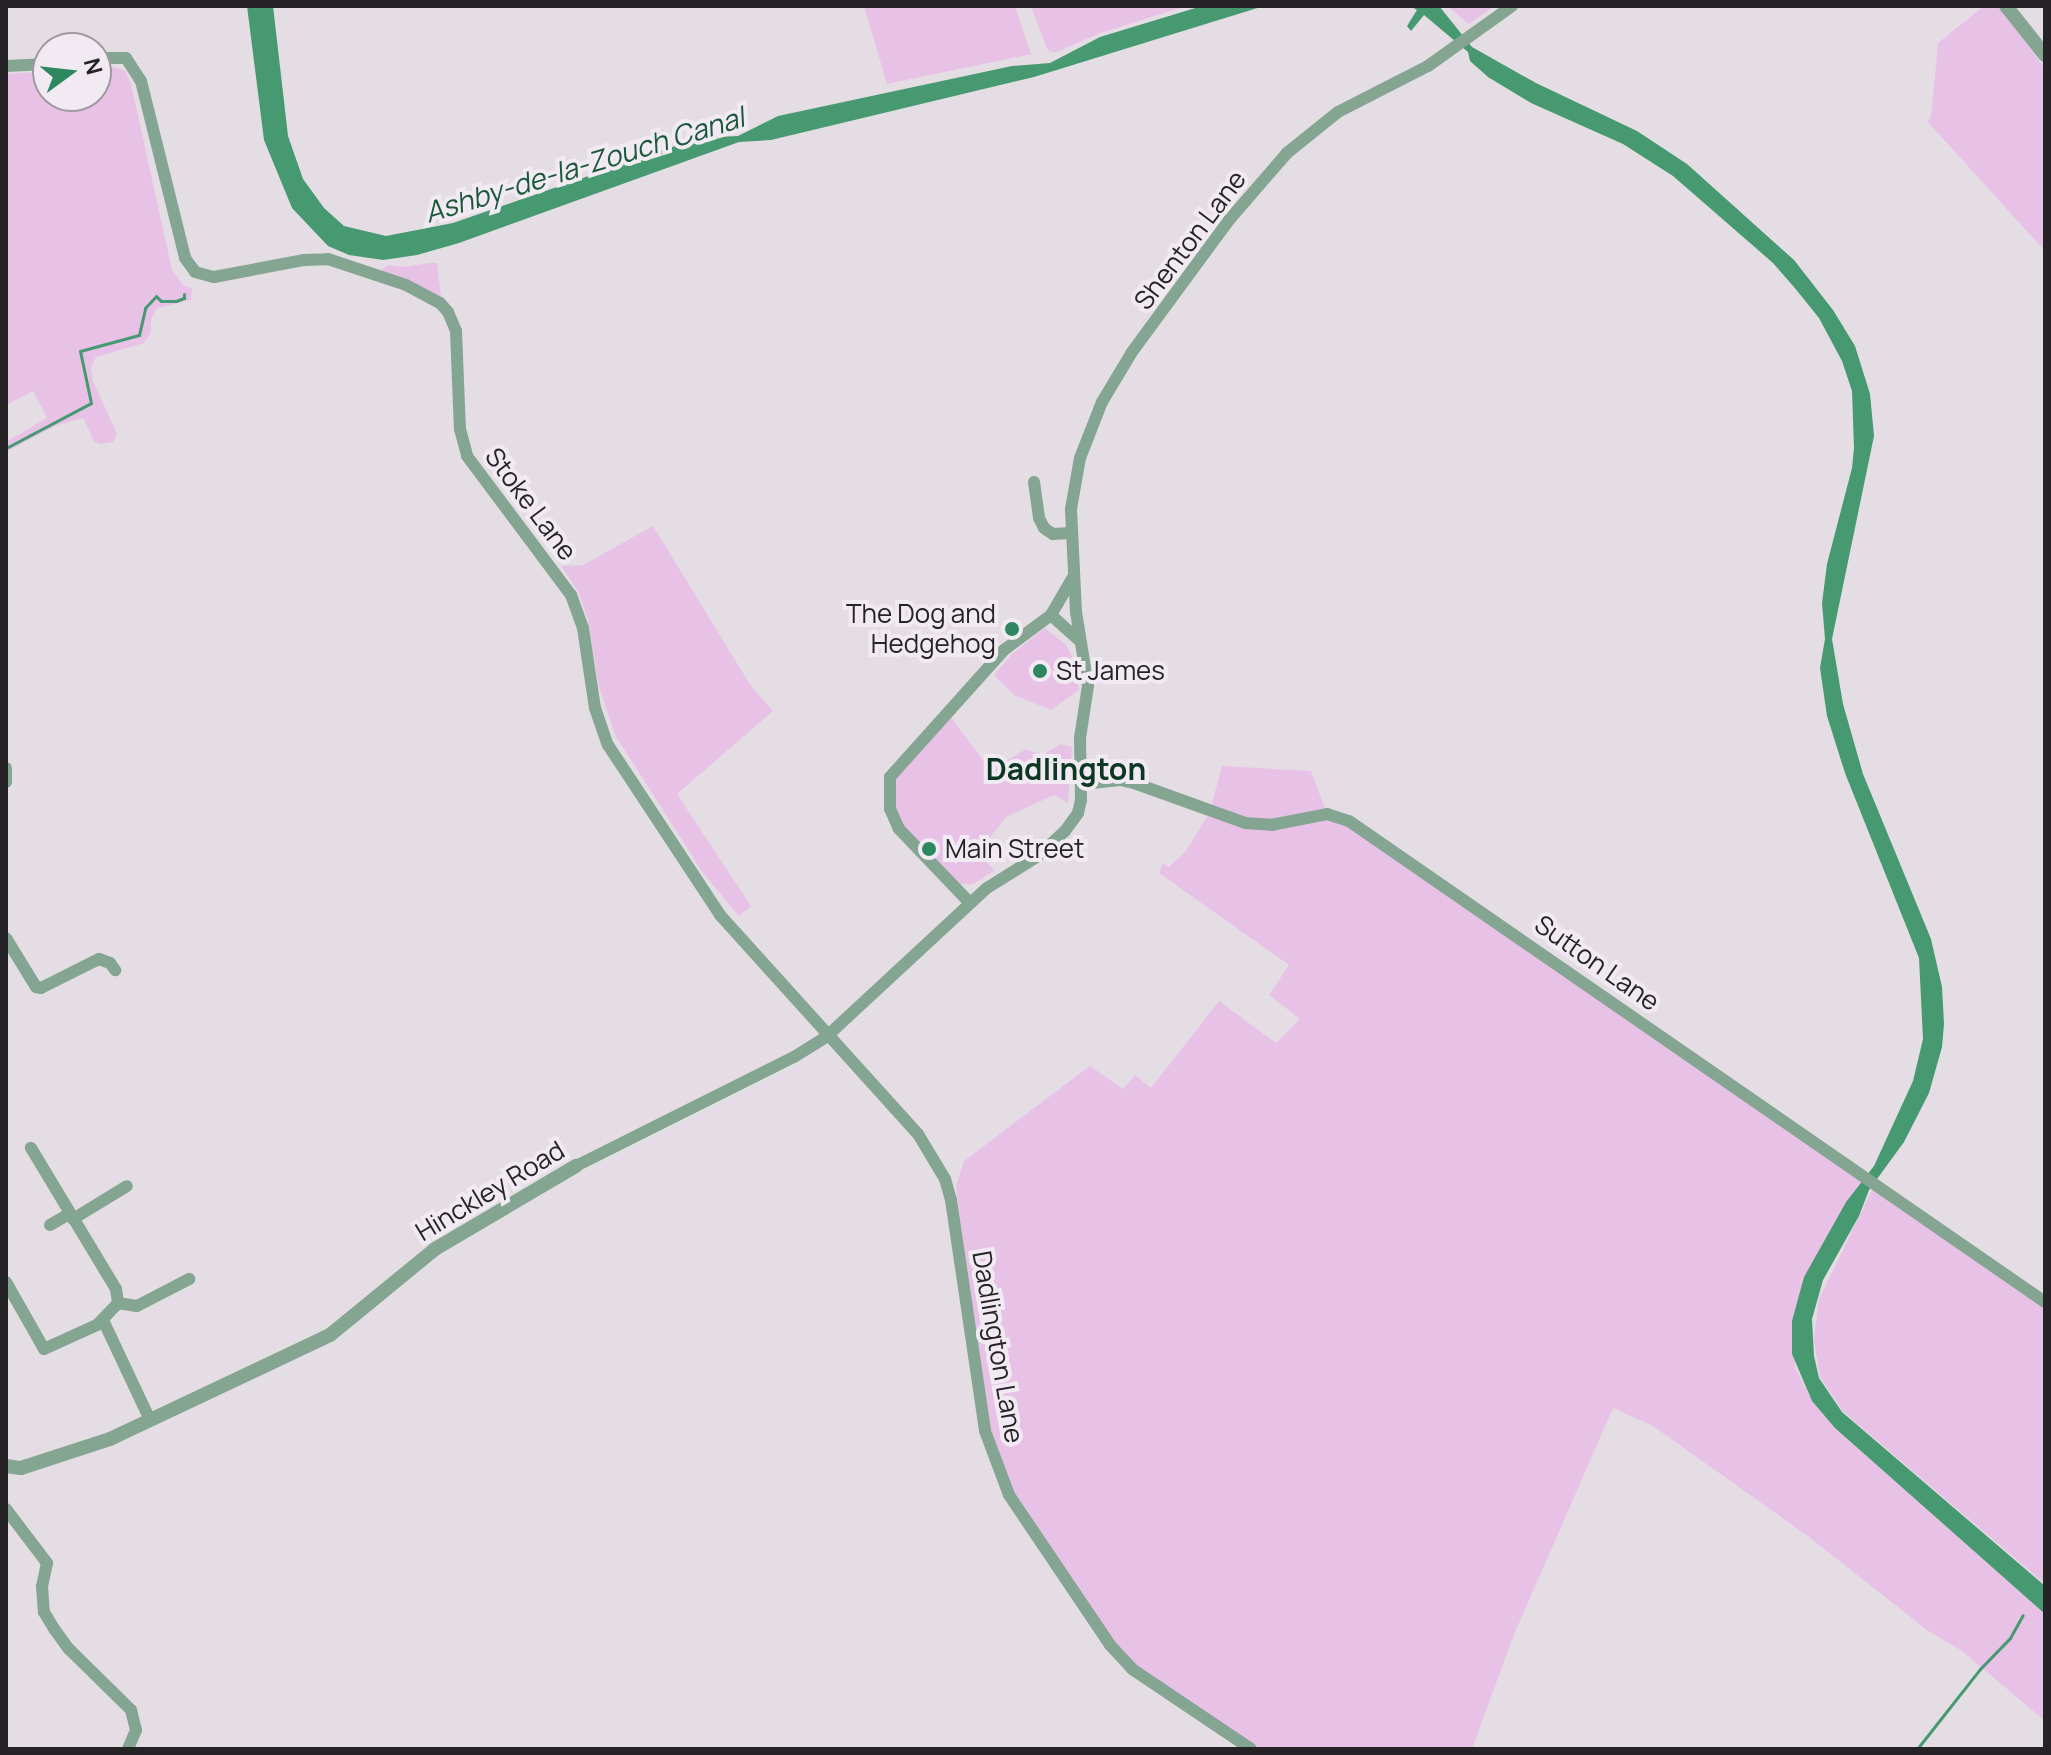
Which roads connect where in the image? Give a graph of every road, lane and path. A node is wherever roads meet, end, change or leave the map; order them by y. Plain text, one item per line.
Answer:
1 (1512, 6) edge
2 (2006, 6) edge
3 (2045, 55) edge
4 (112, 56) edge
5 (32, 65) edge
6 (6, 66) edge
7 (1034, 482) dead end
8 (1036, 497) junction
9 (1022, 499) dead end
10 (1071, 533) junction
11 (1074, 576) junction
12 (1051, 615) junction
13 (1080, 641) junction
14 (6, 768) edge
15 (6, 782) edge
16 (1083, 784) junction
17 (970, 903) junction
18 (6, 938) edge
19 (115, 970) dead end
20 (826, 1037) junction
21 (31, 1148) dead end
22 (576, 1166) joint
23 (127, 1186) dead end
24 (71, 1216) junction
25 (50, 1225) dead end
26 (189, 1279) dead end
27 (6, 1282) edge
28 (2045, 1302) edge
29 (118, 1303) junction
30 (103, 1320) junction
31 (150, 1420) junction
32 (6, 1466) edge
33 (6, 1509) edge
34 (128, 1749) edge
35 (1251, 1749) edge

1 - 10 street, Shenton Lane
2 - 3 street
4 - 20 street, Stoke Lane
5 - 6 street
7 - 8 street
8 - 9 street
8 - 10 street
10 - 11 street, Shenton Lane
11 - 12 street
11 - 13 street, Shenton Lane
12 - 13 street
12 - 17 street
13 - 16 street
14 - 15 street
16 - 17 street
16 - 28 street, Sutton Lane
17 - 20 street, Hinckley Road
18 - 19 street
20 - 22 street, Hinckley Road
20 - 35 street, Dadlington Lane
21 - 24 street
22 - 31 street, Hinckley Road
23 - 24 street
24 - 25 street
24 - 29 street
26 - 29 street
27 - 30 street
29 - 30 street
30 - 31 street
31 - 32 street, Hinckley Road
33 - 34 street

